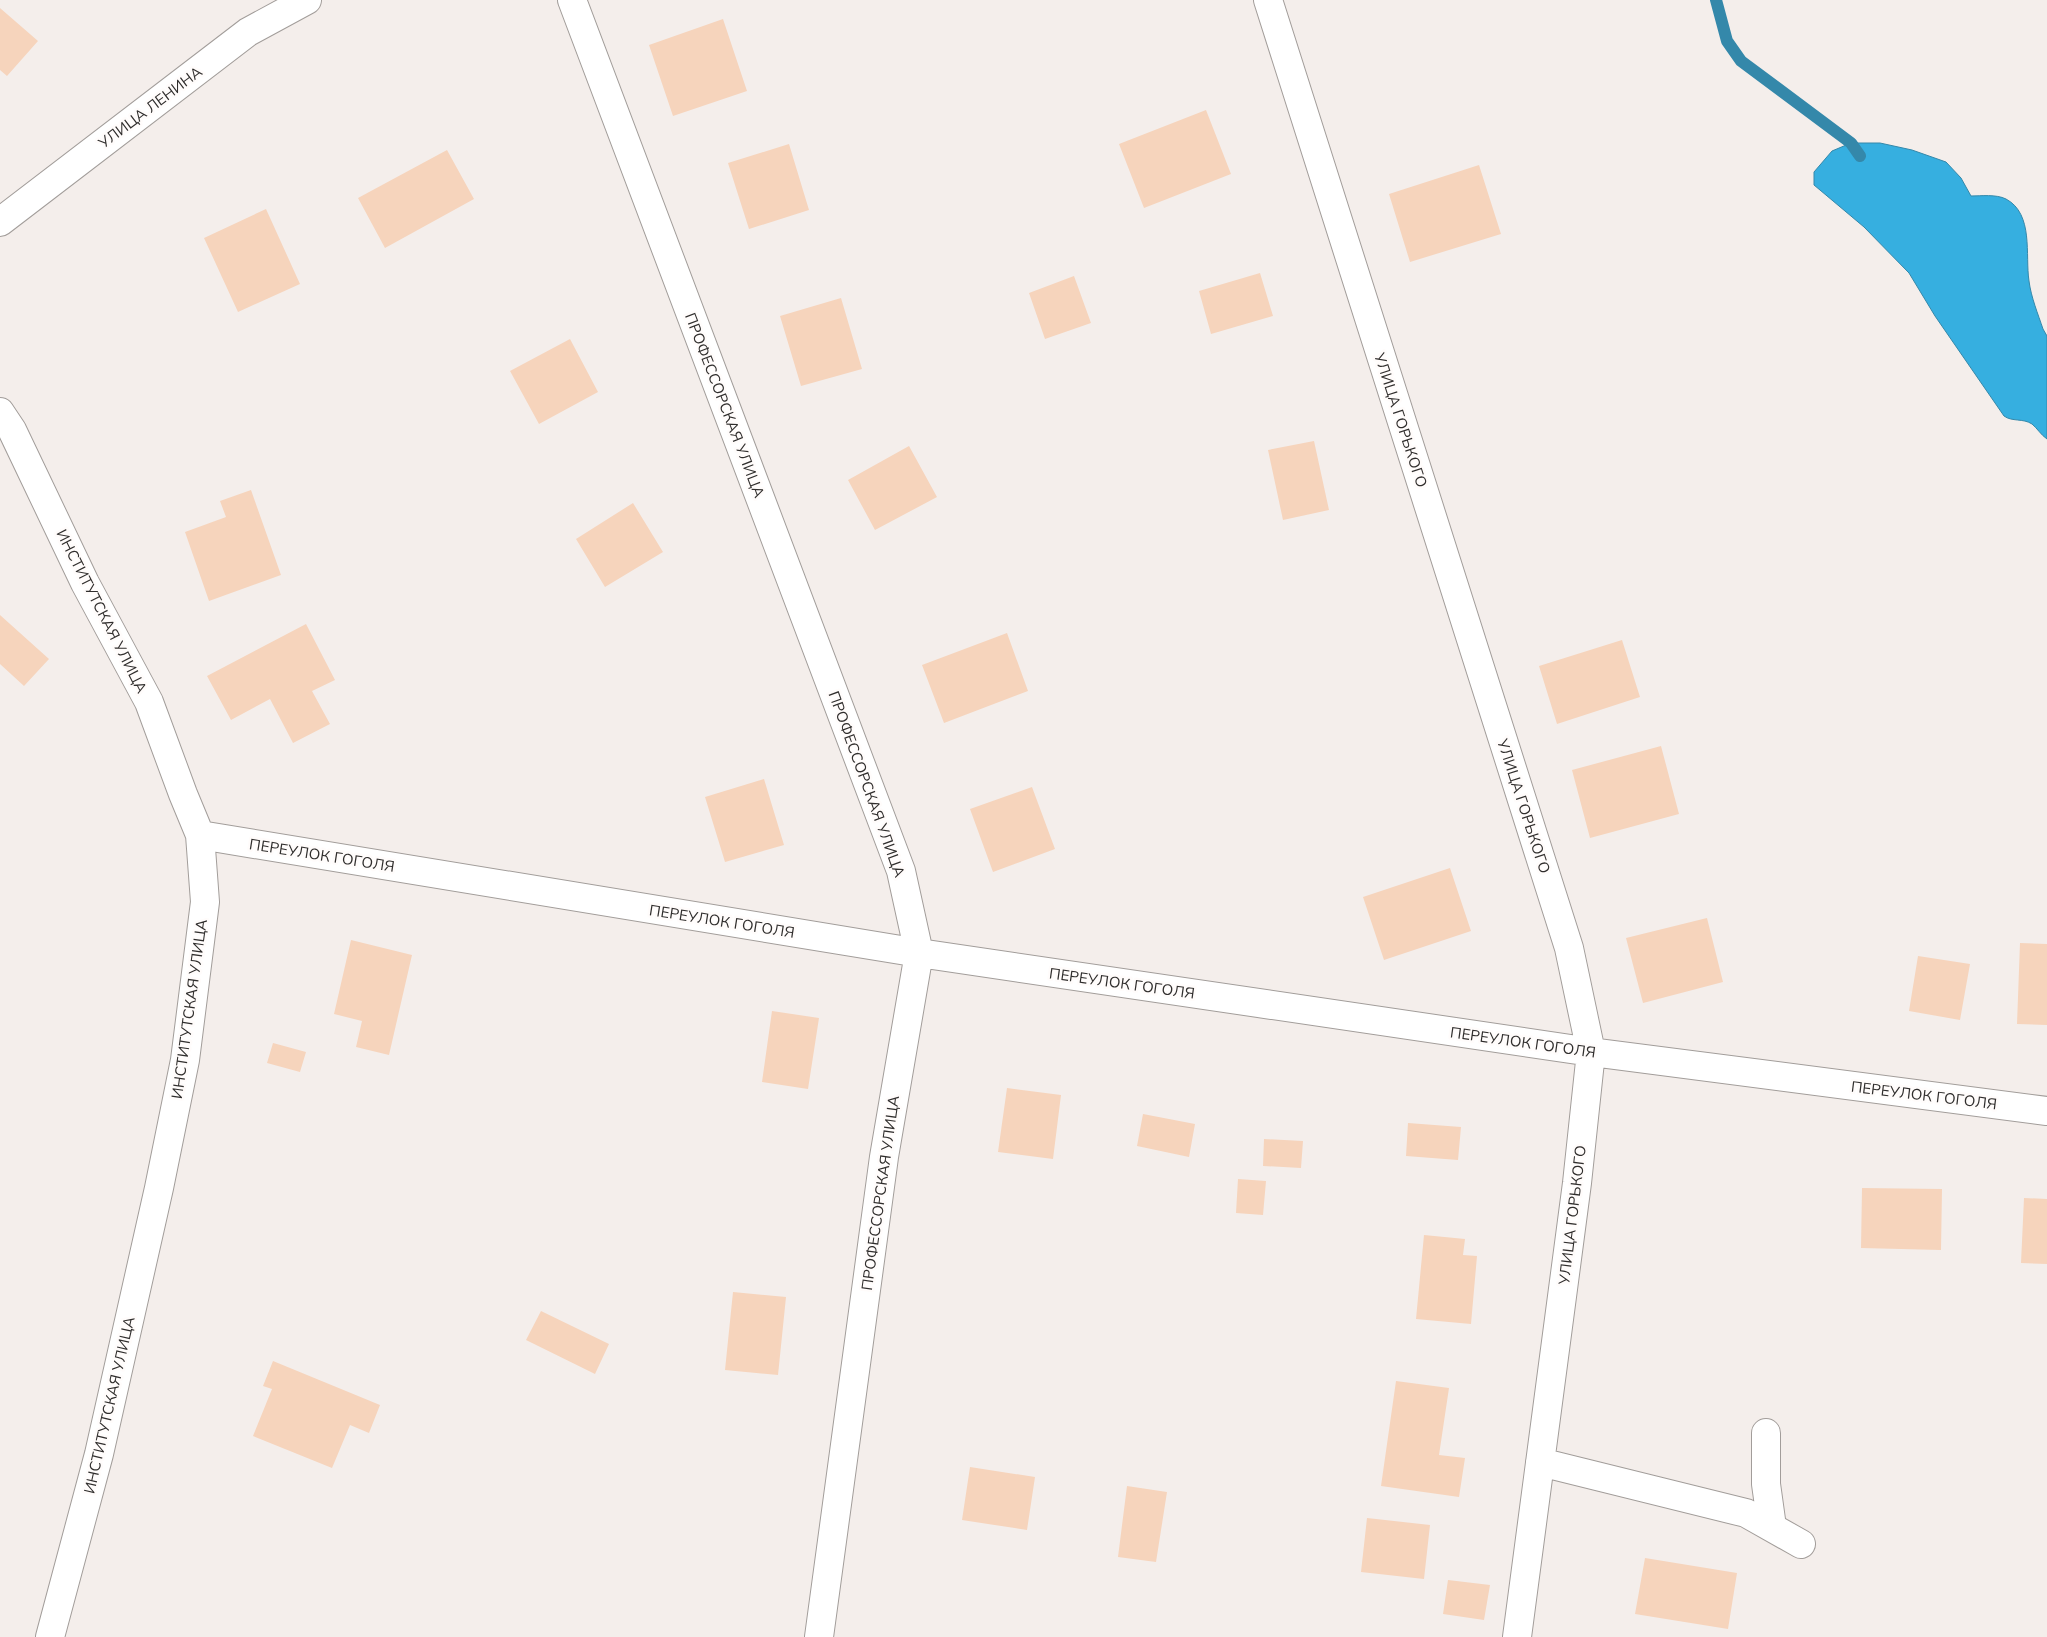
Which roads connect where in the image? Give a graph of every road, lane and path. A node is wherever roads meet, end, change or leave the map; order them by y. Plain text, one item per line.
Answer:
1 (306, 0) edge
2 (572, 0) edge
3 (1268, 0) edge
4 (0, 222) edge
5 (0, 412) edge
6 (200, 835) junction
7 (919, 953) junction
8 (1591, 1052) junction
9 (2047, 1111) edge
10 (1766, 1432) dead end
11 (1540, 1462) junction
12 (1772, 1527) junction
13 (1801, 1544) dead end
14 (50, 1637) edge
15 (820, 1637) edge
16 (1516, 1637) edge

1 - 4 street, УЛИЦА ЛЕНИНА
2 - 7 street, ПРОФЕССОРСКАЯ УЛИЦА
3 - 8 street, УЛИЦА ГОРЬКОГО
5 - 6 street, ИНСТИТУТСКАЯ УЛИЦА
6 - 7 street, ПЕРЕУЛОК ГОГОЛЯ
6 - 14 street, ИНСТИТУТСКАЯ УЛИЦА
7 - 8 street, ПЕРЕУЛОК ГОГОЛЯ
7 - 15 street, ПРОФЕССОРСКАЯ УЛИЦА
8 - 9 street, ПЕРЕУЛОК ГОГОЛЯ
8 - 11 street, УЛИЦА ГОРЬКОГО
10 - 12 street
11 - 12 street
11 - 16 street, УЛИЦА ГОРЬКОГО
12 - 13 street

